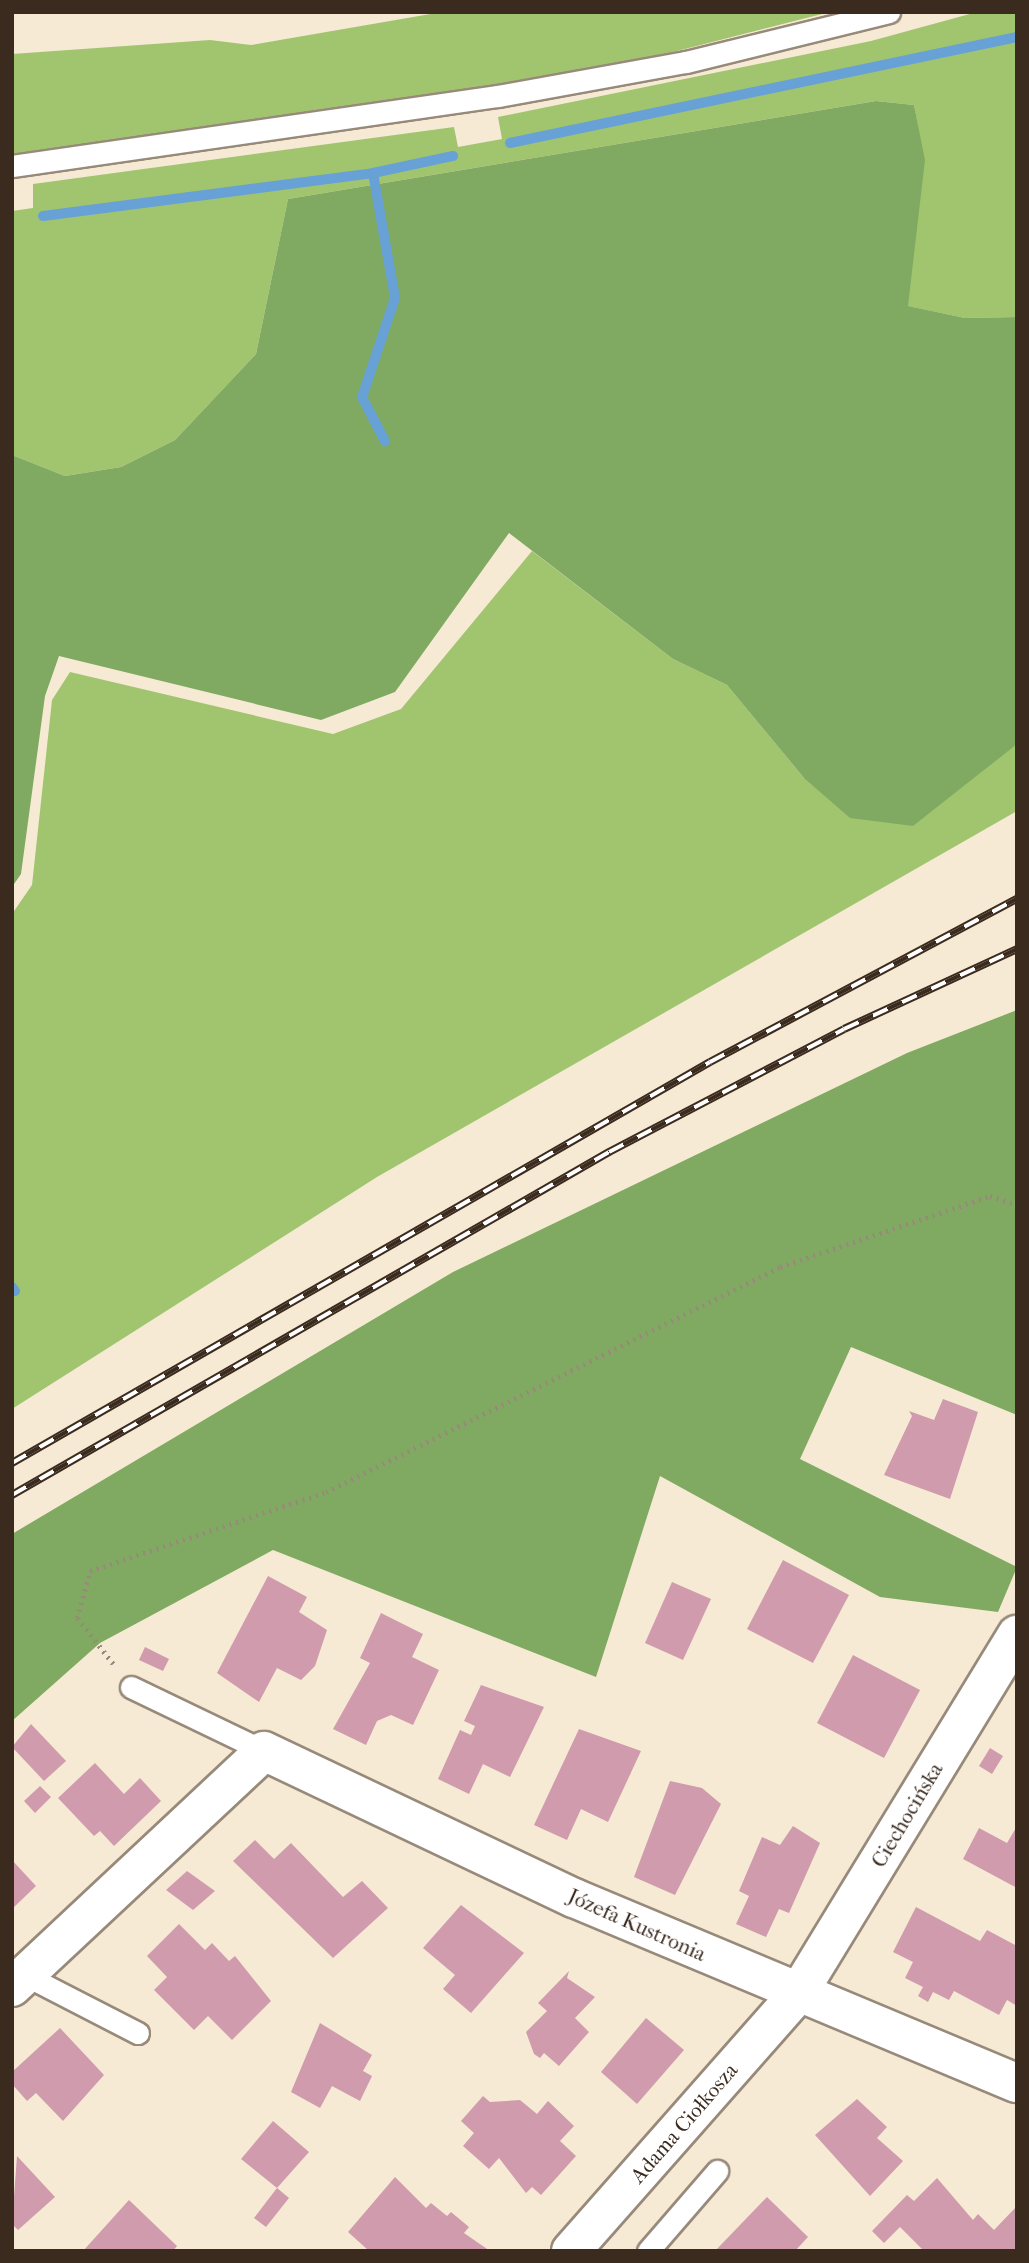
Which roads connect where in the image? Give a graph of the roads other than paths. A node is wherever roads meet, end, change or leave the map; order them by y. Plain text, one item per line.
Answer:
1 (889, 12) edge
2 (12, 166) edge
3 (1017, 1635) edge
4 (131, 1687) road end
5 (264, 1751) junction
6 (19, 1981) edge
7 (797, 1995) junction
8 (138, 2034) dead end
9 (1017, 2083) edge
10 (717, 2171) dead end
11 (571, 2251) edge
12 (648, 2251) edge

1 - 2 lane
3 - 7 street, Ciechocińska
4 - 5 lane, Józefa Kustronia
5 - 6 street
5 - 7 street, Józefa Kustronia
6 - 8 lane
7 - 9 street, Józefa Kustronia
7 - 11 street, Adama Ciołkosza
10 - 12 lane

